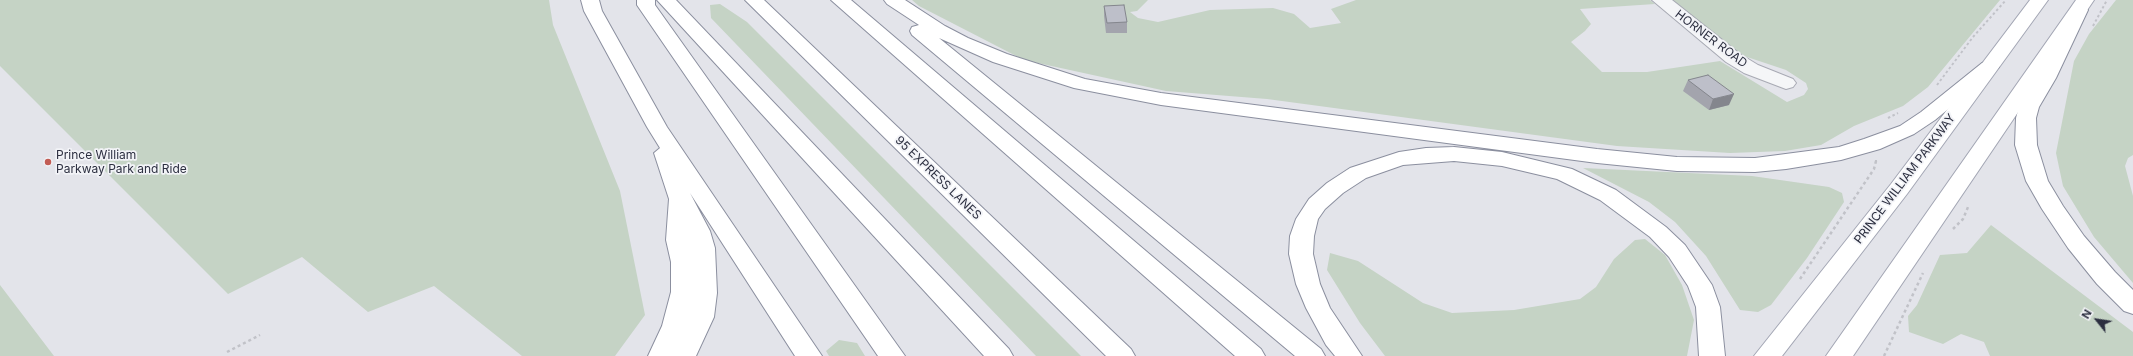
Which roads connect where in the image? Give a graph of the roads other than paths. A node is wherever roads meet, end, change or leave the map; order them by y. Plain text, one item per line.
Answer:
1 (646, 0) edge
2 (666, 0) edge
3 (754, 0) edge
4 (840, 0) edge
5 (883, 0) edge
6 (894, 0) edge
7 (1661, 0) edge
8 (2039, 0) edge
9 (2082, 5) edge
10 (592, 6) edge
11 (1989, 67) junction
12 (1786, 83) dead end
13 (657, 127) junction
14 (680, 198) junction
15 (2133, 305) edge
16 (661, 356) edge
17 (683, 356) edge
18 (809, 356) edge
19 (892, 356) edge
20 (1000, 356) edge
21 (1122, 356) edge
22 (1252, 356) edge
23 (1312, 356) edge
24 (1349, 356) edge
25 (1712, 356) edge
26 (1767, 356) edge
27 (1839, 356) edge

1 - 19 main road
2 - 20 main road
3 - 21 main road, 95 EXPRESS LANES
4 - 22 main road
5 - 23 main road
6 - 11 main road
7 - 12 street, HORNER ROAD
8 - 11 main road, PRINCE WILLIAM PARKWAY
9 - 15 main road
9 - 27 main road
10 - 13 main road
11 - 26 main road, PRINCE WILLIAM PARKWAY
13 - 14 main road
13 - 18 main road
14 - 16 main road
14 - 17 main road
24 - 25 main road

